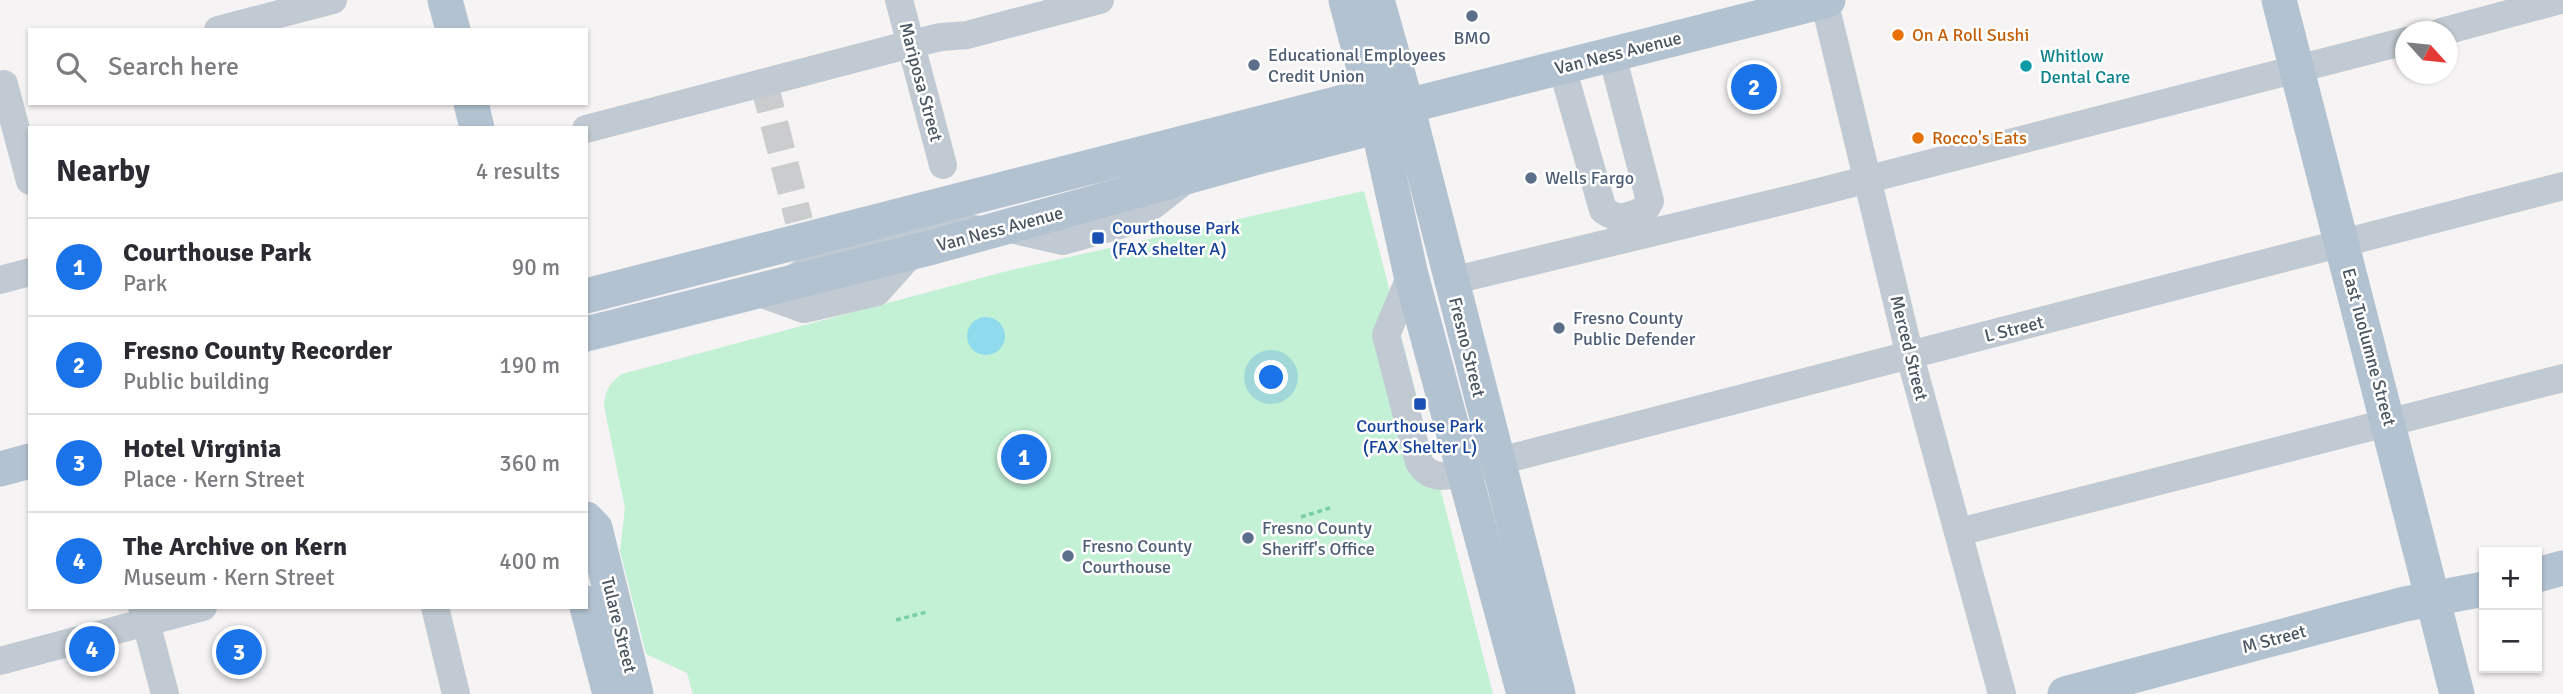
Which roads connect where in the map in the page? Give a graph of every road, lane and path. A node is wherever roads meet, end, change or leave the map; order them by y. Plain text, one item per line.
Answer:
1 (333, 0) edge
2 (445, 0) edge
3 (899, 0) edge
4 (1100, 0) edge
5 (1346, 0) edge
6 (1377, 0) edge
7 (1826, 0) edge
8 (2279, 0) edge
9 (2560, 0) edge
10 (2458, 27) edge
11 (226, 28) edge
12 (452, 28) edge
13 (911, 44) junction
14 (2395, 44) edge
15 (1612, 55) junction
16 (1562, 67) junction
17 (2297, 70) junction
18 (11, 83) edge
19 (471, 105) edge
20 (1407, 106) junction
21 (1375, 110) junction
22 (477, 126) edge
23 (588, 128) edge
24 (943, 165) dead end
25 (28, 171) edge
26 (1867, 178) junction
27 (2563, 186) edge
28 (1648, 222) junction
29 (801, 230) junction
30 (998, 230) junction
31 (2342, 242) junction
32 (912, 253) junction
33 (28, 273) edge
34 (0, 280) edge
35 (1451, 281) junction
36 (789, 283) junction
37 (754, 291) junction
38 (588, 295) edge
39 (679, 311) junction
40 (588, 334) edge
41 (1910, 356) junction
42 (2563, 378) edge
43 (2388, 421) junction
44 (28, 462) edge
45 (1480, 467) junction
46 (0, 469) edge
47 (1330, 509) dead end
48 (1475, 516) junction
49 (1301, 517) dead end
50 (588, 521) edge
51 (1959, 532) junction
52 (2563, 568) edge
53 (2542, 574) edge
54 (2479, 590) edge
55 (2435, 600) junction
56 (588, 608) edge
57 (188, 609) edge
58 (435, 609) edge
59 (926, 612) dead end
60 (144, 615) edge
61 (896, 620) dead end
62 (0, 661) edge
63 (1554, 681) edge
64 (622, 692) edge
65 (165, 694) edge
66 (456, 694) edge
67 (1524, 694) edge
68 (2002, 694) edge
69 (2064, 694) edge
70 (2458, 694) edge

1 - 11 street
2 - 12 main road
3 - 13 street, Mariposa Street
4 - 13 street
5 - 21 main road, Fresno Street
6 - 20 main road, Fresno Street
7 - 15 main road, Van Ness Avenue
7 - 26 street, Merced Street
8 - 17 main road, East Tuolumne Street
9 - 10 street
13 - 23 street
13 - 24 street, Mariposa Street
14 - 17 street
15 - 16 main road, Van Ness Avenue
15 - 28 street
16 - 20 main road, Van Ness Avenue
16 - 28 street
17 - 26 street
17 - 31 main road, East Tuolumne Street
18 - 25 street
19 - 22 main road
20 - 21 main road, Van Ness Avenue
20 - 35 main road, Fresno Street
21 - 29 main road, Van Ness Avenue
21 - 30 main road, Van Ness Avenue
21 - 45 main road, Fresno Street
26 - 28 street
26 - 41 street, Merced Street
27 - 31 street, L Street
28 - 35 street
29 - 38 main road, Van Ness Avenue
29 - 39 main road
30 - 32 main road, Van Ness Avenue
30 - 36 street
31 - 41 street, L Street
31 - 43 main road, East Tuolumne Street
32 - 36 main road, Van Ness Avenue
32 - 37 street
33 - 34 street
35 - 45 main road, Fresno Street
36 - 37 main road, Van Ness Avenue
37 - 39 main road, Van Ness Avenue
39 - 40 main road, Van Ness Avenue
41 - 45 street, L Street
41 - 51 street, Merced Street
42 - 43 street
43 - 51 street
43 - 55 main road, East Tuolumne Street
44 - 46 main road
45 - 48 main road, Fresno Street
45 - 63 main road, Fresno Street
47 - 49 path
48 - 63 main road
48 - 67 main road, Fresno Street
50 - 64 main road, Tulare Street
51 - 68 street, Merced Street
52 - 53 main road
54 - 55 main road, M Street
55 - 69 main road, M Street
55 - 70 main road, East Tuolumne Street
56 - 64 main road, Tulare Street
57 - 60 street
58 - 66 street
59 - 61 path
60 - 62 street
60 - 65 street

